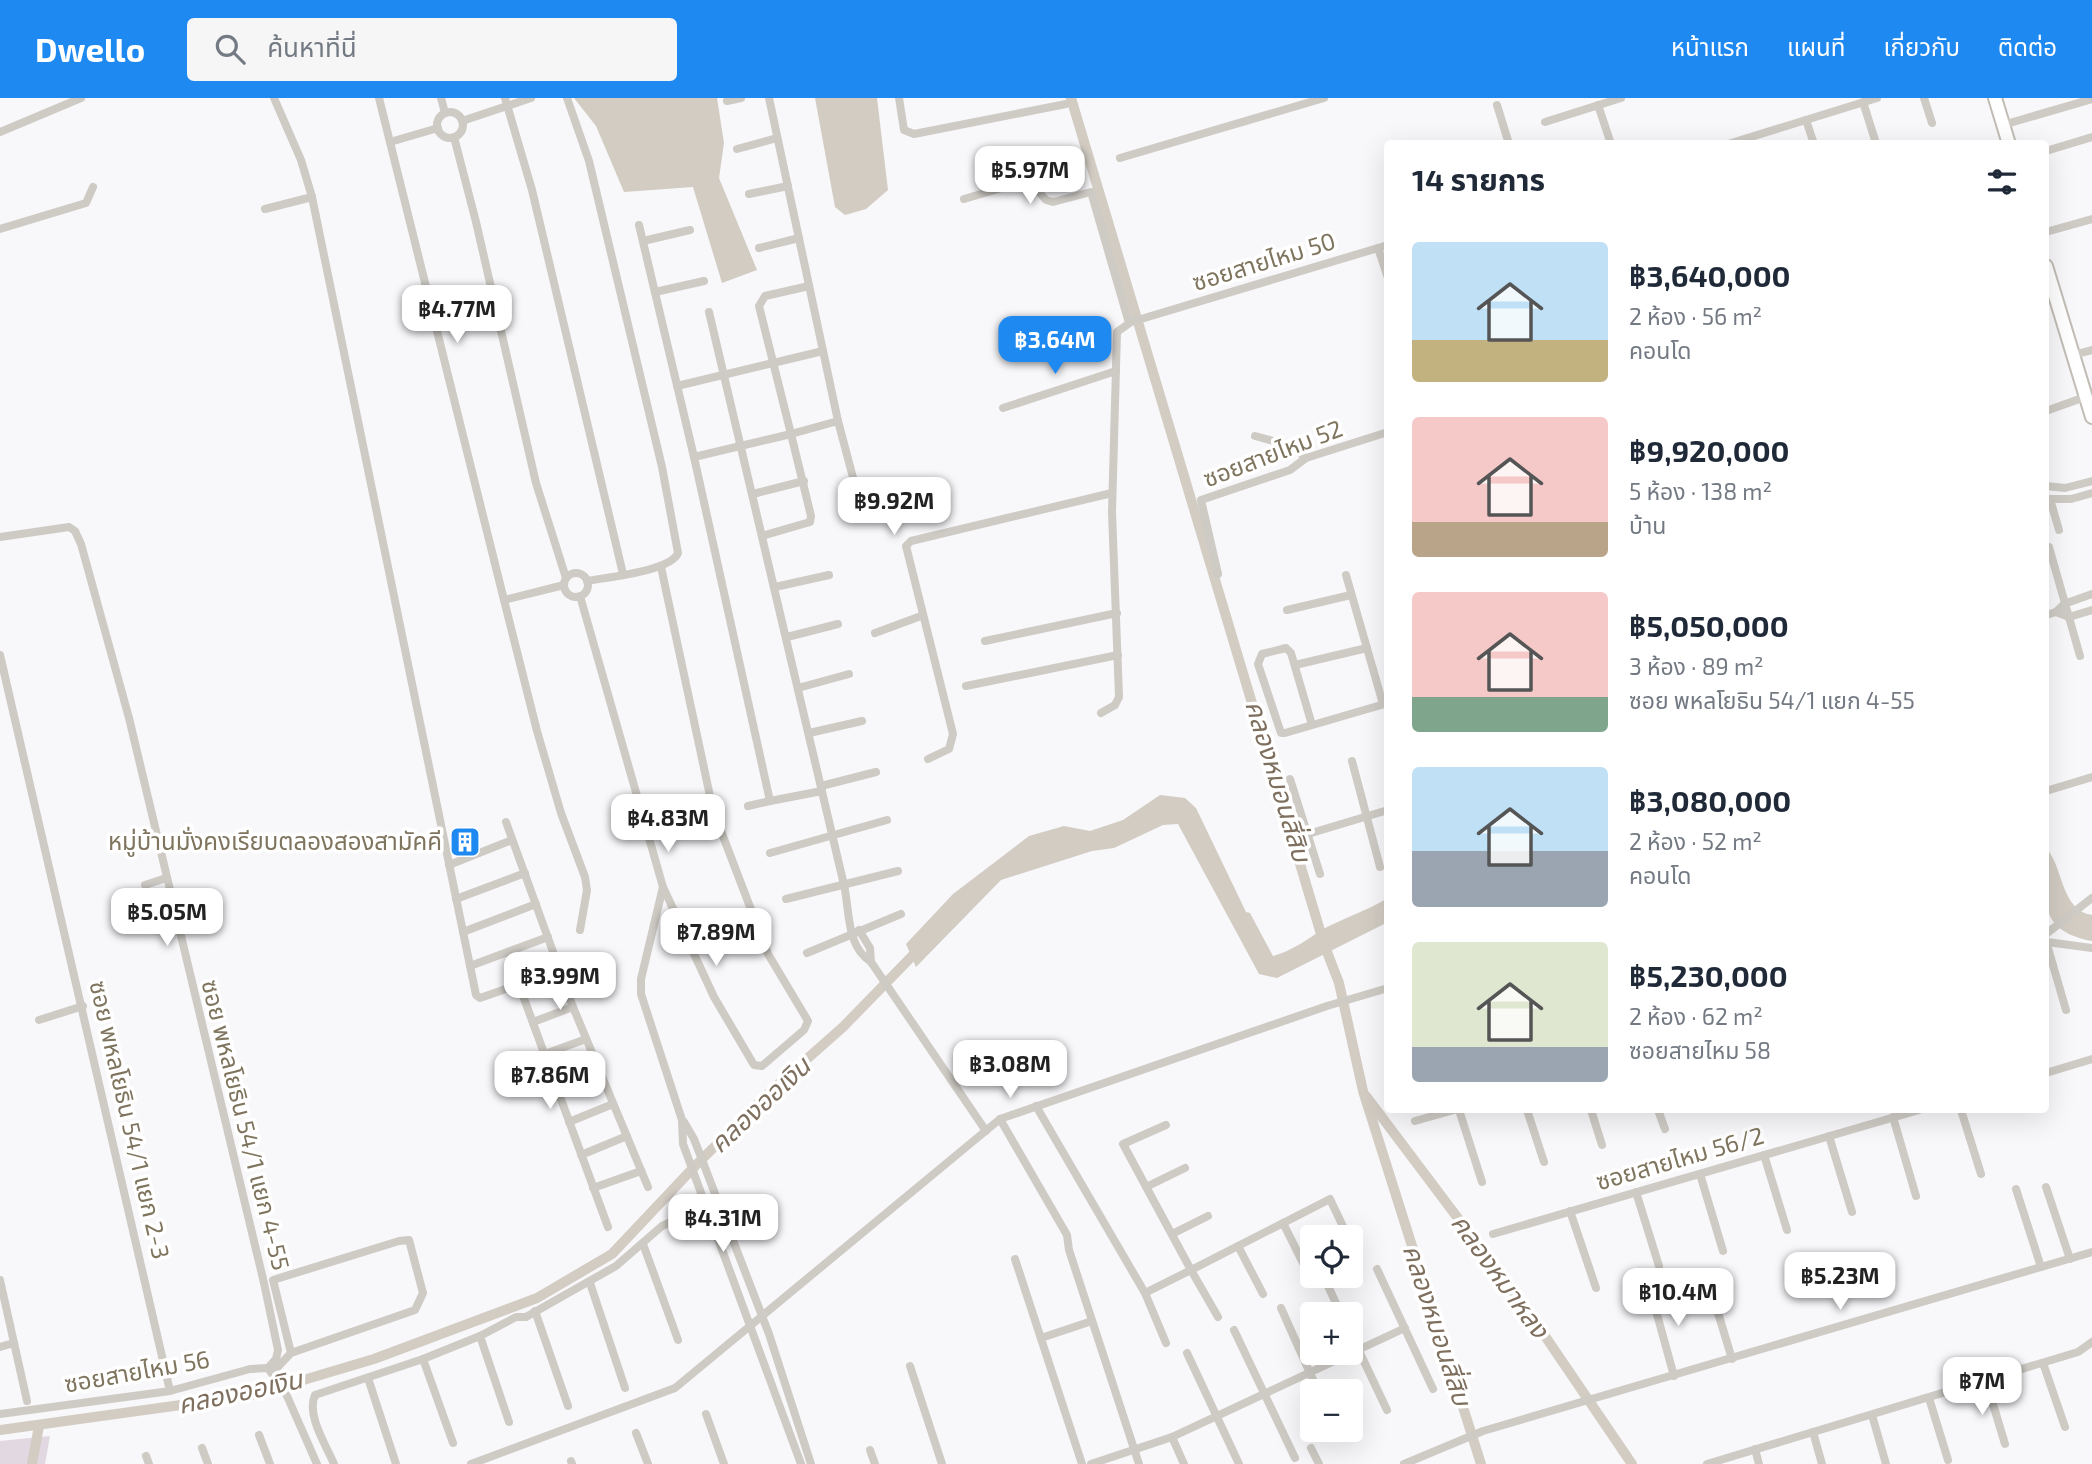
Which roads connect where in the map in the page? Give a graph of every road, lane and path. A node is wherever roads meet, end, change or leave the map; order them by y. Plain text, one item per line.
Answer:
1 (81, 98) edge
2 (274, 98) edge
3 (379, 98) edge
4 (440, 98) edge
5 (531, 98) edge
6 (567, 98) edge
7 (741, 98) edge
8 (769, 98) edge
9 (899, 98) edge
10 (1324, 98) edge
11 (1621, 98) edge
12 (1877, 98) edge
13 (1924, 98) edge
14 (1995, 98) edge
15 (2092, 99) edge
16 (727, 101) dead end
17 (506, 102) edge
18 (1863, 102) junction
19 (1066, 104) dead end
20 (1497, 105) dead end
21 (1598, 105) junction
22 (445, 113) junction
23 (1805, 120) junction
24 (462, 121) junction
25 (1545, 122) dead end
26 (1931, 122) dead end
27 (2003, 125) junction
28 (438, 128) junction
29 (0, 132) edge
30 (454, 137) junction
31 (2092, 137) edge
32 (777, 138) junction
33 (1756, 139) edge
34 (1508, 140) edge
35 (1610, 140) edge
36 (1812, 140) edge
37 (1875, 140) dead end
38 (2008, 140) edge
39 (390, 142) junction
40 (737, 149) dead end
41 (2049, 149) edge
42 (1120, 158) dead end
43 (788, 186) junction
44 (93, 187) dead end
45 (749, 194) dead end
46 (312, 197) junction
47 (964, 199) dead end
48 (265, 209) dead end
49 (2092, 219) edge
50 (639, 225) dead end
51 (0, 229) edge
52 (690, 230) dead end
53 (2049, 231) edge
54 (799, 238) junction
55 (643, 241) junction
56 (1384, 246) edge
57 (759, 248) dead end
58 (1378, 248) junction
59 (1384, 266) edge
60 (2049, 276) edge
61 (704, 281) dead end
62 (809, 286) junction
63 (655, 292) junction
64 (709, 312) dead end
65 (1130, 323) junction
66 (2092, 350) edge
67 (823, 351) junction
68 (2073, 355) junction
69 (774, 361) junction
70 (1116, 371) junction
71 (724, 374) junction
72 (677, 386) junction
73 (2085, 397) junction
74 (1003, 408) dead end
75 (2049, 410) edge
76 (2092, 417) edge
77 (838, 421) junction
78 (1384, 433) edge
79 (791, 434) junction
80 (1255, 436) dead end
81 (742, 446) junction
82 (694, 457) junction
83 (1306, 458) junction
84 (804, 481) junction
85 (2090, 482) edge
86 (2049, 486) edge
87 (1112, 493) junction
88 (2091, 493) edge
89 (753, 494) junction
90 (2049, 499) edge
91 (2049, 502) edge
92 (860, 504) dead end
93 (2059, 530) dead end
94 (762, 536) junction
95 (0, 537) edge
96 (2049, 547) dead end
97 (661, 567) junction
98 (1218, 573) dead end
99 (623, 574) junction
100 (829, 575) dead end
101 (1346, 575) dead end
102 (565, 581) junction
103 (587, 581) junction
104 (775, 587) junction
105 (2092, 594) edge
106 (1351, 595) junction
107 (580, 596) junction
108 (504, 600) junction
109 (2064, 604) junction
110 (1287, 610) dead end
111 (2092, 610) edge
112 (2056, 612) junction
113 (1117, 613) junction
114 (2049, 614) edge
115 (921, 616) junction
116 (2069, 617) junction
117 (838, 624) dead end
118 (875, 633) dead end
119 (786, 637) junction
120 (985, 641) dead end
121 (1367, 648) junction
122 (0, 654) edge
123 (1118, 655) junction
124 (2081, 656) dead end
125 (1295, 665) junction
126 (849, 674) dead end
127 (966, 686) dead end
128 (799, 688) junction
129 (1384, 701) edge
130 (1384, 704) edge
131 (1101, 713) dead end
132 (862, 721) dead end
133 (1312, 725) junction
134 (809, 733) junction
135 (928, 760) dead end
136 (1352, 761) dead end
137 (876, 772) dead end
138 (2092, 777) edge
139 (1290, 779) dead end
140 (821, 788) junction
141 (2049, 790) edge
142 (770, 801) junction
143 (748, 806) dead end
144 (1384, 811) edge
145 (1367, 817) junction
146 (887, 820) dead end
147 (506, 822) dead end
148 (1308, 834) junction
149 (833, 836) junction
150 (512, 840) junction
151 (770, 853) dead end
152 (449, 865) junction
153 (1380, 867) dead end
154 (898, 871) dead end
155 (525, 873) junction
156 (1320, 874) dead end
157 (166, 878) junction
158 (145, 885) dead end
159 (844, 885) junction
160 (663, 887) junction
161 (2091, 898) edge
162 (786, 899) dead end
163 (456, 900) junction
164 (536, 904) junction
165 (901, 914) dead end
166 (852, 922) junction
167 (580, 930) dead end
168 (463, 932) junction
169 (861, 932) junction
170 (2049, 932) edge
171 (850, 936) junction
172 (548, 937) junction
173 (2049, 941) edge
174 (2092, 948) edge
175 (2049, 951) edge
176 (807, 953) dead end
177 (871, 962) junction
178 (470, 966) junction
179 (560, 970) junction
180 (519, 985) junction
181 (1384, 989) edge
182 (83, 1006) junction
183 (573, 1007) junction
184 (2066, 1010) dead end
185 (38, 1020) dead end
186 (533, 1021) junction
187 (586, 1039) junction
188 (545, 1054) junction
189 (2092, 1059) edge
190 (600, 1071) junction
191 (2049, 1072) edge
192 (557, 1088) junction
193 (613, 1104) junction
194 (1036, 1107) junction
195 (1446, 1113) edge
196 (1458, 1113) edge
197 (1528, 1113) edge
198 (1592, 1113) edge
199 (1659, 1113) edge
200 (1908, 1113) edge
201 (1962, 1113) edge
202 (1893, 1117) junction
203 (1000, 1119) junction
204 (682, 1120) junction
205 (1415, 1121) dead end
206 (569, 1122) junction
207 (1166, 1125) dead end
208 (1665, 1129) dead end
209 (985, 1130) junction
210 (627, 1136) junction
211 (1829, 1136) junction
212 (1602, 1145) dead end
213 (581, 1155) junction
214 (1764, 1155) junction
215 (1544, 1162) dead end
216 (1185, 1168) dead end
217 (641, 1171) junction
218 (1700, 1174) junction
219 (1981, 1174) dead end
220 (1482, 1182) dead end
221 (648, 1187) dead end
222 (1146, 1187) junction
223 (2046, 1187) dead end
224 (593, 1188) junction
225 (2016, 1189) dead end
226 (1636, 1192) junction
227 (1916, 1196) dead end
228 (719, 1200) junction
229 (705, 1206) junction
230 (1570, 1212) junction
231 (1852, 1212) dead end
232 (1208, 1216) dead end
233 (1283, 1223) junction
234 (1342, 1225) edge
235 (608, 1227) dead end
236 (1787, 1230) dead end
237 (1171, 1234) junction
238 (1493, 1234) dead end
239 (643, 1244) junction
240 (1238, 1246) junction
241 (1723, 1251) dead end
242 (2092, 1252) edge
243 (1300, 1257) edge
244 (1015, 1259) dead end
245 (2070, 1259) junction
246 (1659, 1266) dead end
247 (2041, 1267) junction
248 (1377, 1269) dead end
249 (1191, 1270) junction
250 (0, 1283) edge
251 (590, 1283) junction
252 (1596, 1288) dead end
253 (1650, 1289) dead end
254 (1145, 1293) junction
255 (1712, 1293) dead end
256 (1263, 1294) dead end
257 (1281, 1308) dead end
258 (535, 1311) junction
259 (762, 1317) junction
260 (1219, 1317) dead end
261 (1092, 1321) junction
262 (751, 1327) junction
263 (1405, 1328) junction
264 (1234, 1330) dead end
265 (480, 1336) junction
266 (1041, 1338) junction
267 (678, 1340) dead end
268 (2092, 1342) edge
269 (14, 1343) junction
270 (1166, 1343) dead end
271 (0, 1346) edge
272 (1363, 1348) edge
273 (291, 1353) junction
274 (1187, 1353) dead end
275 (423, 1359) junction
276 (1363, 1359) edge
277 (1732, 1359) junction
278 (2043, 1363) junction
279 (1327, 1365) edge
280 (910, 1366) dead end
281 (272, 1373) junction
282 (1310, 1373) junction
283 (1675, 1376) junction
284 (368, 1378) junction
285 (1313, 1379) edge
286 (1986, 1381) junction
287 (625, 1388) dead end
288 (1433, 1389) dead end
289 (170, 1391) junction
290 (1264, 1395) junction
291 (1929, 1398) junction
292 (27, 1401) dead end
293 (568, 1406) dead end
294 (1387, 1410) dead end
295 (0, 1414) edge
296 (706, 1414) dead end
297 (1872, 1415) junction
298 (1217, 1417) junction
299 (509, 1422) dead end
300 (2064, 1427) dead end
301 (1813, 1432) junction
302 (636, 1433) dead end
303 (259, 1435) dead end
304 (1172, 1437) junction
305 (453, 1443) dead end
306 (2005, 1444) dead end
307 (202, 1448) dead end
308 (1311, 1448) dead end
309 (1755, 1449) junction
310 (870, 1450) dead end
311 (1134, 1450) junction
312 (1295, 1458) dead end
313 (1948, 1460) dead end
314 (1415, 1462) edge
315 (208, 1464) edge
316 (270, 1464) edge
317 (317, 1464) edge
318 (334, 1464) edge
319 (396, 1464) edge
320 (471, 1464) edge
321 (648, 1464) edge
322 (724, 1464) edge
323 (801, 1464) edge
324 (811, 1464) edge
325 (875, 1464) edge
326 (942, 1464) edge
327 (1082, 1464) edge
328 (1091, 1464) edge
329 (1139, 1464) edge
330 (1184, 1464) edge
331 (1239, 1464) edge
332 (1319, 1464) edge
333 (1404, 1464) edge
334 (1707, 1464) edge
335 (1759, 1464) edge
336 (1822, 1464) edge
337 (1886, 1464) edge

1 - 29 street
2 - 46 street
3 - 39 street
4 - 22 street
5 - 17 street
6 - 97 street
7 - 16 street
8 - 32 street
9 - 19 street
10 - 42 street
11 - 21 street
12 - 18 street
13 - 26 street
14 - 27 main road
15 - 27 street
17 - 24 street
17 - 99 street
18 - 23 street
18 - 37 street
20 - 34 street
21 - 25 street
21 - 35 street
22 - 24 street
22 - 28 street
23 - 33 street
23 - 36 street
24 - 30 street
27 - 38 main road
28 - 30 street
28 - 39 street
30 - 102 street
31 - 41 street
32 - 40 street
32 - 43 street
39 - 108 street
43 - 45 street
43 - 54 street
44 - 51 street
46 - 48 street
46 - 152 street
47 - 65 street
49 - 53 street
50 - 55 street
52 - 55 street
54 - 57 street
54 - 62 street
55 - 63 street
56 - 58 street, ซอยสายไหม 50
58 - 59 street
58 - 65 street, ซอยสายไหม 50
60 - 68 main road
61 - 63 street
62 - 67 street
62 - 69 street
63 - 72 street
64 - 71 street
65 - 70 street
66 - 68 street
67 - 69 street
67 - 77 street
68 - 73 main road
69 - 71 street
69 - 79 street
70 - 74 street
70 - 87 street
71 - 72 street
71 - 81 street
72 - 82 street
73 - 75 street
73 - 76 main road
77 - 79 street
77 - 92 street
78 - 83 street, ซอยสายไหม 52
79 - 81 street
79 - 84 street
80 - 83 street
81 - 82 street
81 - 89 street
82 - 142 street
83 - 98 street, ซอยสายไหม 52
84 - 89 street
84 - 94 street
85 - 86 street
85 - 88 street
87 - 113 street
87 - 115 street
88 - 90 street
89 - 94 street
91 - 93 street
94 - 104 street
95 - 157 street, ซอย พหลโยธิน 54/1 แยก 4-55
96 - 109 street
97 - 99 street
97 - 160 street
99 - 103 street
100 - 104 street
101 - 106 street
102 - 103 street
102 - 107 street
102 - 108 street
103 - 107 street
104 - 119 street
105 - 109 street
106 - 110 street
106 - 121 street
107 - 160 street
108 - 167 street
109 - 112 street
109 - 116 street
111 - 116 street
112 - 114 street
112 - 116 street
113 - 120 street
113 - 123 street
115 - 118 street
115 - 135 street
116 - 124 street
117 - 119 street
119 - 128 street
121 - 125 street
121 - 129 street
122 - 182 street, ซอย พหลโยธิน 54/1 แยก 2-3
123 - 127 street
123 - 131 street
125 - 133 street
125 - 133 street
126 - 128 street
128 - 134 street
130 - 133 street
132 - 134 street
134 - 140 street
136 - 145 street
137 - 140 street
138 - 141 street
139 - 148 street
140 - 142 street
140 - 149 street
142 - 143 street
144 - 145 street
145 - 148 street
145 - 153 street
146 - 149 street
147 - 150 street
148 - 156 street
149 - 151 street
149 - 159 street
150 - 152 street
150 - 155 street
152 - 163 street
154 - 159 street
155 - 163 street
155 - 164 street
157 - 158 street
157 - 281 street, ซอย พหลโยธิน 54/1 แยก 4-55
159 - 162 street
159 - 166 street
160 - 204 street
161 - 170 street
163 - 168 street
164 - 168 street
164 - 172 street
165 - 169 street
166 - 169 street
166 - 171 street
168 - 178 street
169 - 171 street
169 - 177 street
171 - 176 street
171 - 177 street
172 - 178 street
172 - 179 street
173 - 174 street
175 - 184 street
177 - 209 street
178 - 180 street
179 - 180 street
179 - 183 street
180 - 186 street
181 - 194 street
182 - 185 street
182 - 289 street, ซอย พหลโยธิน 54/1 แยก 2-3
183 - 186 street
183 - 187 street
186 - 188 street
187 - 188 street
187 - 190 street
188 - 192 street
189 - 191 street
190 - 192 street
190 - 193 street
192 - 206 street
193 - 206 street
193 - 210 street
194 - 203 street
194 - 254 street
195 - 205 street
196 - 220 street
197 - 215 street
198 - 212 street
199 - 208 street
200 - 202 street, ซอยสายไหม 56/2
201 - 219 street
202 - 211 street, ซอยสายไหม 56/2
202 - 227 street
203 - 209 street
203 - 261 street
204 - 228 street
204 - 229 street
206 - 213 street
207 - 222 street
209 - 259 street
210 - 213 street
210 - 217 street
211 - 214 street, ซอยสายไหม 56/2
211 - 231 street
213 - 224 street
214 - 218 street, ซอยสายไหม 56/2
214 - 236 street
216 - 222 street
217 - 221 street
217 - 224 street
218 - 226 street, ซอยสายไหม 56/2
218 - 241 street
222 - 237 street
223 - 245 street
224 - 235 street
225 - 247 street
226 - 230 street, ซอยสายไหม 56/2
226 - 246 street
228 - 229 street
228 - 259 street
229 - 239 street
229 - 262 street
230 - 238 street, ซอยสายไหม 56/2
230 - 252 street
232 - 237 street
233 - 234 street
233 - 240 street
233 - 243 street
237 - 249 street
239 - 251 street
239 - 267 street
240 - 249 street
240 - 256 street
242 - 245 street
244 - 266 street
245 - 247 street
247 - 277 street
248 - 263 street
249 - 254 street
249 - 260 street
250 - 269 street
251 - 258 street
251 - 287 street
253 - 283 street
254 - 270 street
255 - 277 street
257 - 282 street
258 - 265 street
258 - 293 street
259 - 262 street
259 - 324 street
261 - 266 street
261 - 311 street
262 - 320 street
262 - 323 street
263 - 272 street
263 - 288 street
264 - 290 street
265 - 275 street
265 - 299 street
266 - 327 street
268 - 278 street
269 - 271 street
269 - 292 street
273 - 273 street
273 - 281 street
274 - 298 street
275 - 284 street
275 - 305 street
276 - 294 street
277 - 283 street
278 - 286 street
278 - 300 street
279 - 282 street
280 - 326 street
281 - 289 street, ซอยสายไหม 56
281 - 317 street
282 - 285 street
282 - 290 street
283 - 314 street
284 - 318 street
284 - 319 street
286 - 291 street
286 - 306 street
289 - 295 street, ซอยสายไหม 56
290 - 298 street
290 - 312 street
291 - 297 street
291 - 313 street
296 - 322 street
297 - 301 street
297 - 337 street
298 - 304 street
298 - 331 street
301 - 309 street
301 - 336 street
302 - 321 street
303 - 316 street
304 - 311 street
304 - 330 street
307 - 315 street
308 - 332 street
309 - 334 street
309 - 335 street
310 - 325 street
311 - 328 street
311 - 329 street
314 - 333 street

